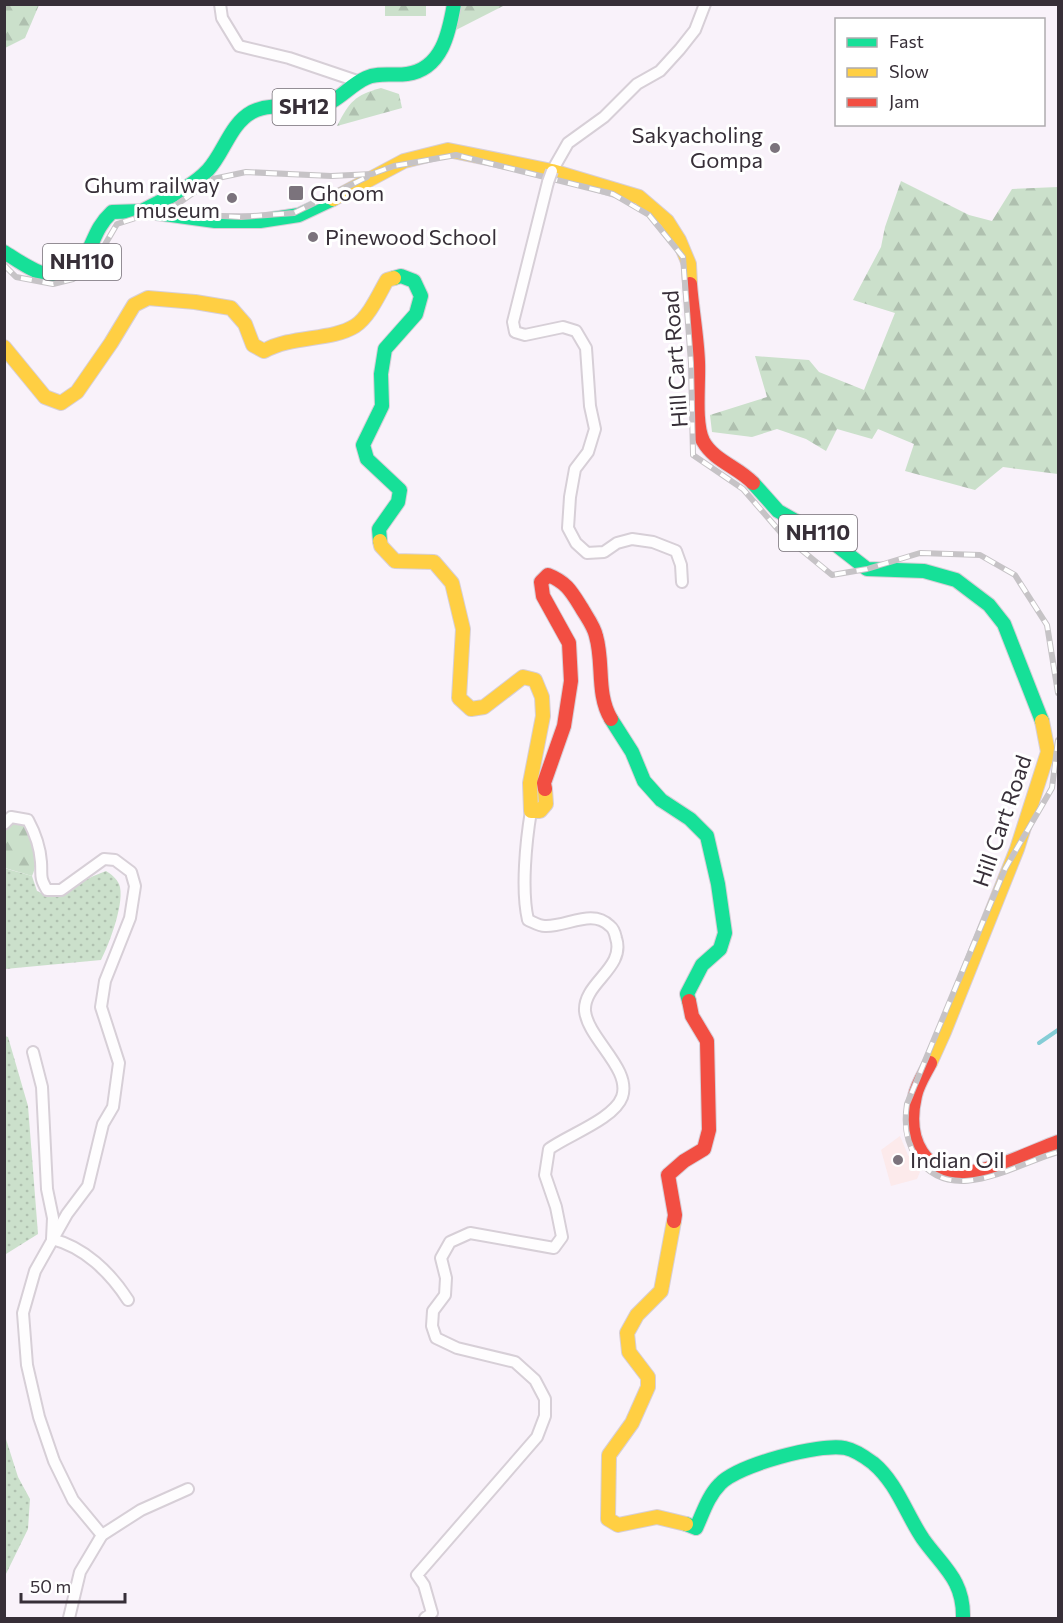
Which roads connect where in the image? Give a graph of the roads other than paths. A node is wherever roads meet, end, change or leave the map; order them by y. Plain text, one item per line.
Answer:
1 (220, 4) edge
2 (454, 4) edge
3 (705, 4) edge
4 (360, 82) junction
5 (550, 176) junction
6 (142, 211) junction
7 (4, 252) edge
8 (4, 347) edge
9 (682, 582) dead end
10 (531, 811) junction
11 (4, 824) edge
12 (33, 1052) dead end
13 (1059, 1142) edge
14 (52, 1239) junction
15 (128, 1300) dead end
16 (188, 1489) dead end
17 (102, 1535) junction
18 (69, 1618) edge
19 (425, 1618) edge
20 (963, 1618) edge

1 - 4 street
2 - 4 main road, SH12
3 - 5 street
4 - 6 main road, SH12
5 - 6 main road, Hill Cart Road / NH110
5 - 9 street
5 - 13 main road, Hill Cart Road / NH110
6 - 7 main road, Hill Cart Road / NH110
8 - 10 main road
10 - 19 street
10 - 20 main road
11 - 14 street
12 - 14 street
14 - 15 street
14 - 17 street
16 - 17 street
17 - 18 street

